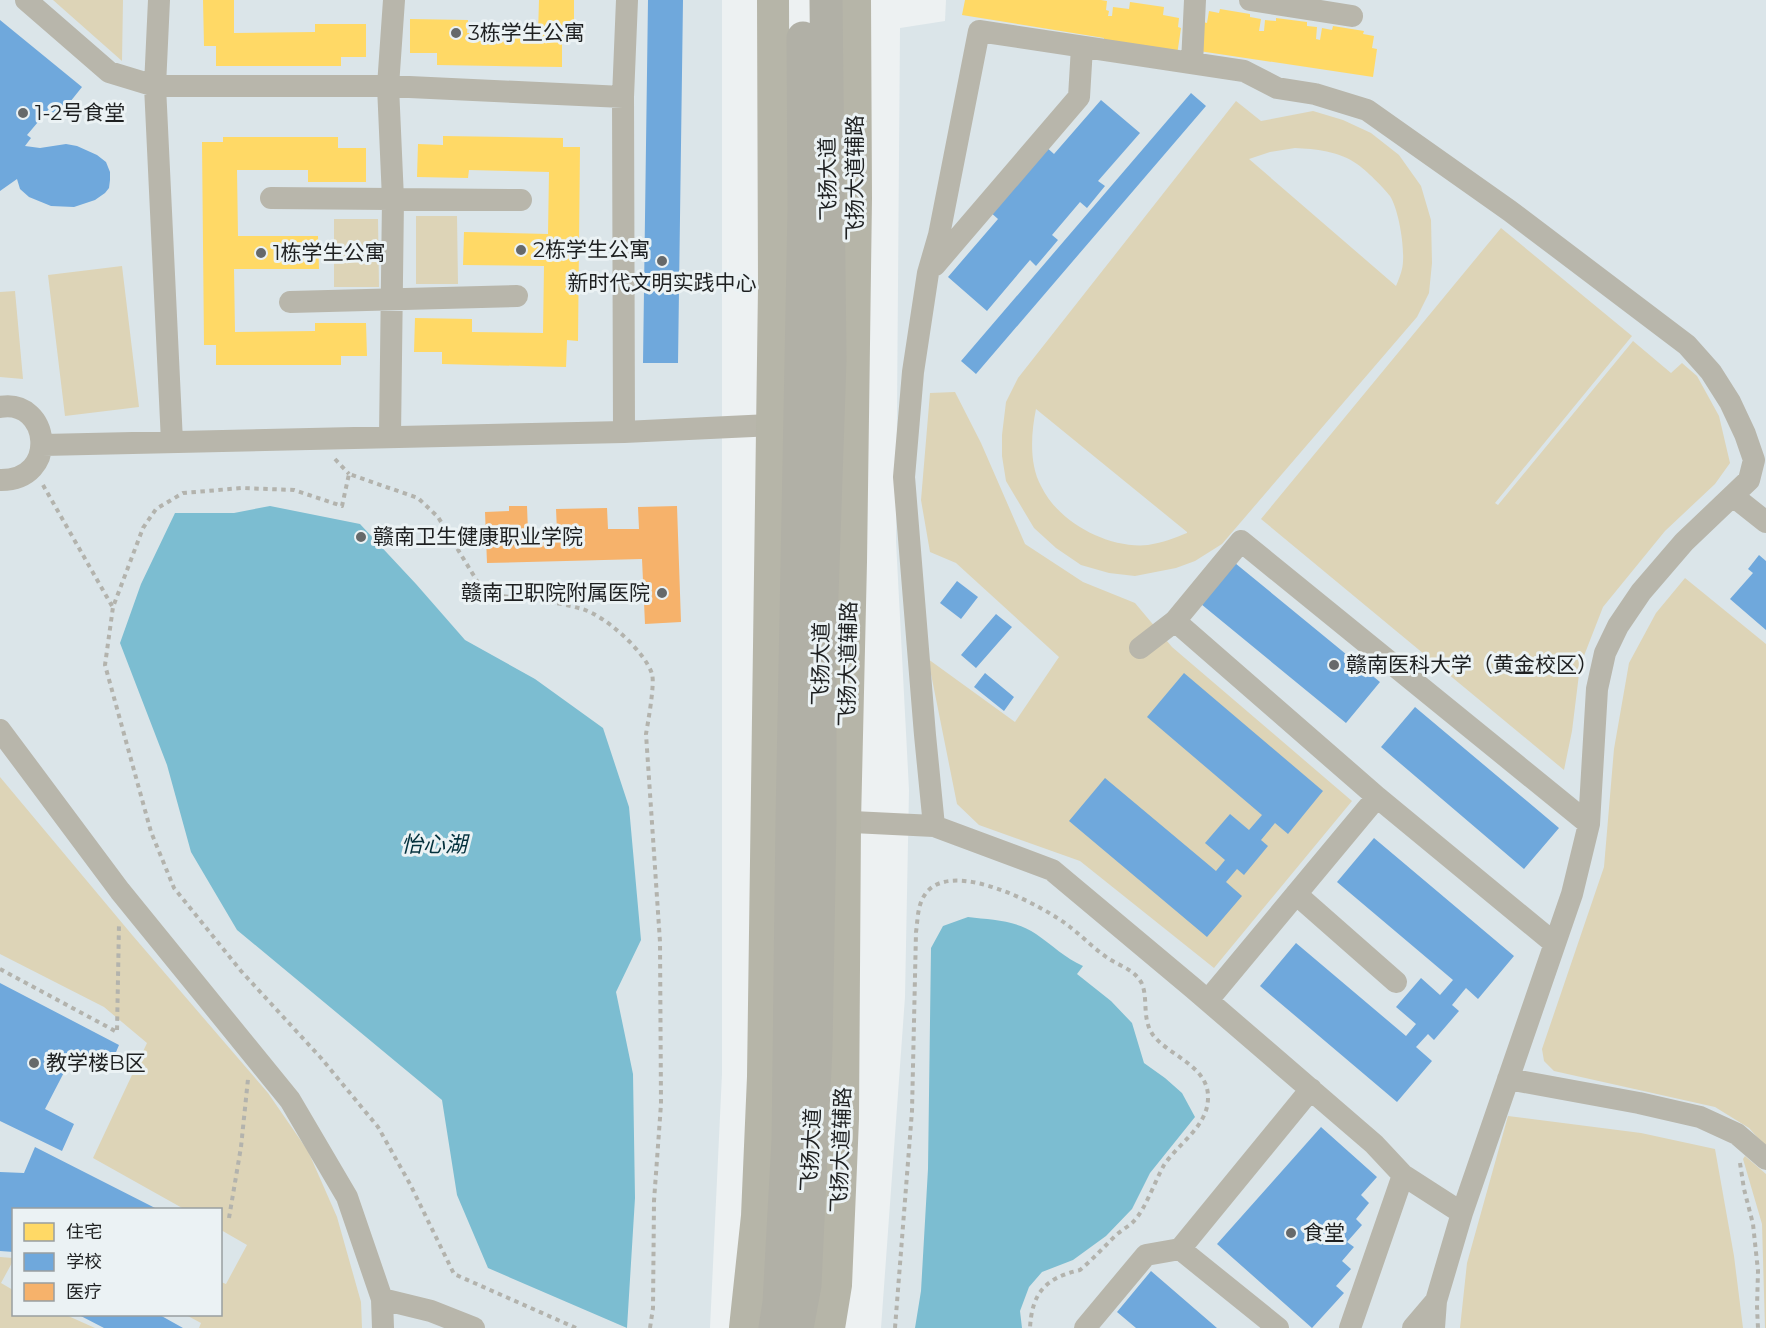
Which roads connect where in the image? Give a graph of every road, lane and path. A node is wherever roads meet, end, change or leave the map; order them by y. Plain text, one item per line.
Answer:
1 (26, 0) edge
2 (159, 0) edge
3 (394, 0) edge
4 (627, 0) edge
5 (772, 0) edge
6 (803, 0) edge
7 (826, 0) edge
8 (855, 0) edge
9 (1195, 0) edge
10 (1250, 0) edge
11 (1352, 16) dead end
12 (1082, 47) junction
13 (1191, 63) junction
14 (155, 86) junction
15 (388, 86) junction
16 (623, 97) junction
17 (272, 198) dead end
18 (393, 199) junction
19 (521, 200) dead end
20 (804, 209) junction
21 (928, 273) junction
22 (774, 288) junction
23 (517, 296) dead end
24 (392, 299) junction
25 (290, 302) dead end
26 (830, 360) junction
27 (0, 407) edge
28 (852, 421) junction
29 (772, 425) junction
30 (624, 432) junction
31 (390, 437) junction
32 (172, 442) junction
33 (43, 445) junction
34 (1760, 456) edge
35 (33, 468) junction
36 (0, 480) edge
37 (1733, 496) junction
38 (770, 511) junction
39 (1766, 522) edge
40 (851, 562) junction
41 (796, 595) junction
42 (113, 607) junction
43 (1175, 621) junction
44 (1140, 648) dead end
45 (820, 654) junction
46 (0, 730) edge
47 (1377, 797) junction
48 (819, 821) junction
49 (1589, 824) junction
50 (934, 826) junction
51 (120, 891) junction
52 (1296, 894) junction
53 (1554, 943) junction
54 (0, 969) edge
55 (1396, 982) dead end
56 (789, 989) junction
57 (1208, 1000) junction
58 (816, 1047) junction
59 (250, 1051) junction
60 (763, 1077) junction
61 (1508, 1079) junction
62 (1311, 1089) junction
63 (843, 1119) junction
64 (1737, 1134) junction
65 (1766, 1159) edge
66 (1403, 1175) junction
67 (1462, 1213) junction
68 (757, 1216) junction
69 (229, 1218) dead end
70 (1180, 1249) junction
71 (1758, 1271) junction
72 (1766, 1273) edge
73 (382, 1299) junction
74 (1436, 1301) junction
75 (430, 1320) edge
76 (784, 1320) edge
77 (383, 1328) edge
78 (474, 1328) edge
79 (576, 1328) edge
80 (650, 1328) edge
81 (745, 1328) edge
82 (829, 1328) edge
83 (895, 1328) edge
84 (1030, 1328) edge
85 (1085, 1328) edge
86 (1278, 1328) edge
87 (1350, 1328) edge
88 (1413, 1328) edge
89 (1434, 1328) edge
90 (1758, 1328) edge

1 - 14 street
2 - 14 street
3 - 15 street
4 - 16 street
5 - 22 street
6 - 20 main road, 飞扬大道
7 - 26 main road, 飞扬大道
8 - 28 street, 飞扬大道辅路
9 - 13 street
10 - 11 street
12 - 13 street
12 - 21 street
12 - 21 street
13 - 34 street
14 - 15 street
14 - 32 street
15 - 16 street
15 - 18 street
16 - 30 street
17 - 18 street
18 - 19 street
18 - 24 street
20 - 22 street
20 - 41 main road, 飞扬大道
21 - 50 street
22 - 29 street
23 - 24 street
24 - 25 street
24 - 31 street
26 - 28 street
26 - 45 main road, 飞扬大道
27 - 33 street
28 - 40 street, 飞扬大道辅路
29 - 30 street
29 - 38 street
30 - 31 street
31 - 32 street
32 - 33 street
33 - 35 street
34 - 37 street
35 - 36 street
35 - 42 path
37 - 39 street
37 - 49 street
38 - 41 street
38 - 60 street
40 - 45 street
40 - 48 street, 飞扬大道辅路
41 - 48 main road, 飞扬大道
42 - 79 path
42 - 80 path
43 - 44 street
43 - 47 street
43 - 49 street
45 - 48 main road, 飞扬大道
46 - 51 street
47 - 52 street
47 - 53 street
48 - 50 street
48 - 56 main road, 飞扬大道
48 - 58 main road, 飞扬大道
48 - 63 street, 飞扬大道辅路
49 - 53 street
50 - 57 street
51 - 54 path
51 - 59 street
52 - 55 street
52 - 57 street
53 - 61 street
56 - 60 street
56 - 76 main road, 飞扬大道
57 - 62 street
58 - 63 street
58 - 76 main road, 飞扬大道
59 - 69 path
59 - 73 street
60 - 68 street
61 - 64 street
61 - 67 street
62 - 66 street
62 - 70 street
63 - 82 street, 飞扬大道辅路
64 - 65 street
64 - 71 path
66 - 67 street
66 - 87 street
67 - 74 street
68 - 76 street
68 - 81 street
70 - 85 street
70 - 86 street
71 - 72 path
71 - 90 path
73 - 75 street
73 - 77 street
74 - 88 street
74 - 89 street
75 - 78 street
83 - 84 path

